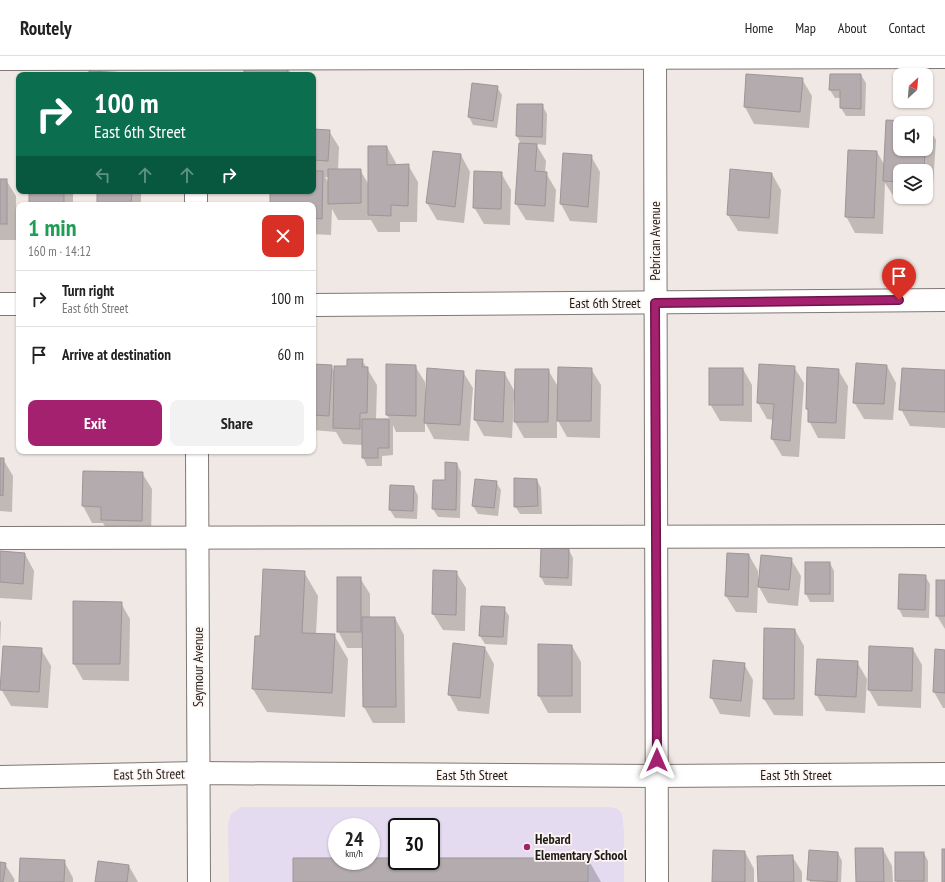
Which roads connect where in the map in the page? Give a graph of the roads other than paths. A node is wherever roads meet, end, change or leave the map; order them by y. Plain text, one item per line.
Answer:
1 (655, 57) edge
2 (945, 57) edge
3 (0, 59) edge
4 (195, 63) edge
5 (945, 300) edge
6 (655, 303) junction
7 (0, 304) edge
8 (16, 304) edge
9 (316, 305) edge
10 (197, 454) edge
11 (945, 536) edge
12 (198, 537) junction
13 (656, 537) junction
14 (0, 538) edge
15 (198, 773) junction
16 (945, 774) edge
17 (657, 776) junction
18 (0, 777) edge
19 (199, 882) edge
20 (657, 882) edge

1 - 2 street
1 - 4 street
1 - 6 street, Pebrican Avenue
3 - 4 street
5 - 6 street, East 6th Street
6 - 9 street, East 6th Street
6 - 13 street, Pebrican Avenue
7 - 8 street
10 - 12 street, Seymour Avenue
11 - 13 street
12 - 13 street
12 - 14 street
12 - 15 street, Seymour Avenue
13 - 17 street, Pebrican Avenue
15 - 17 street, East 5th Street
15 - 18 street, East 5th Street
15 - 19 street, Seymour Avenue
16 - 17 street, East 5th Street
17 - 20 street, Pebrican Avenue

